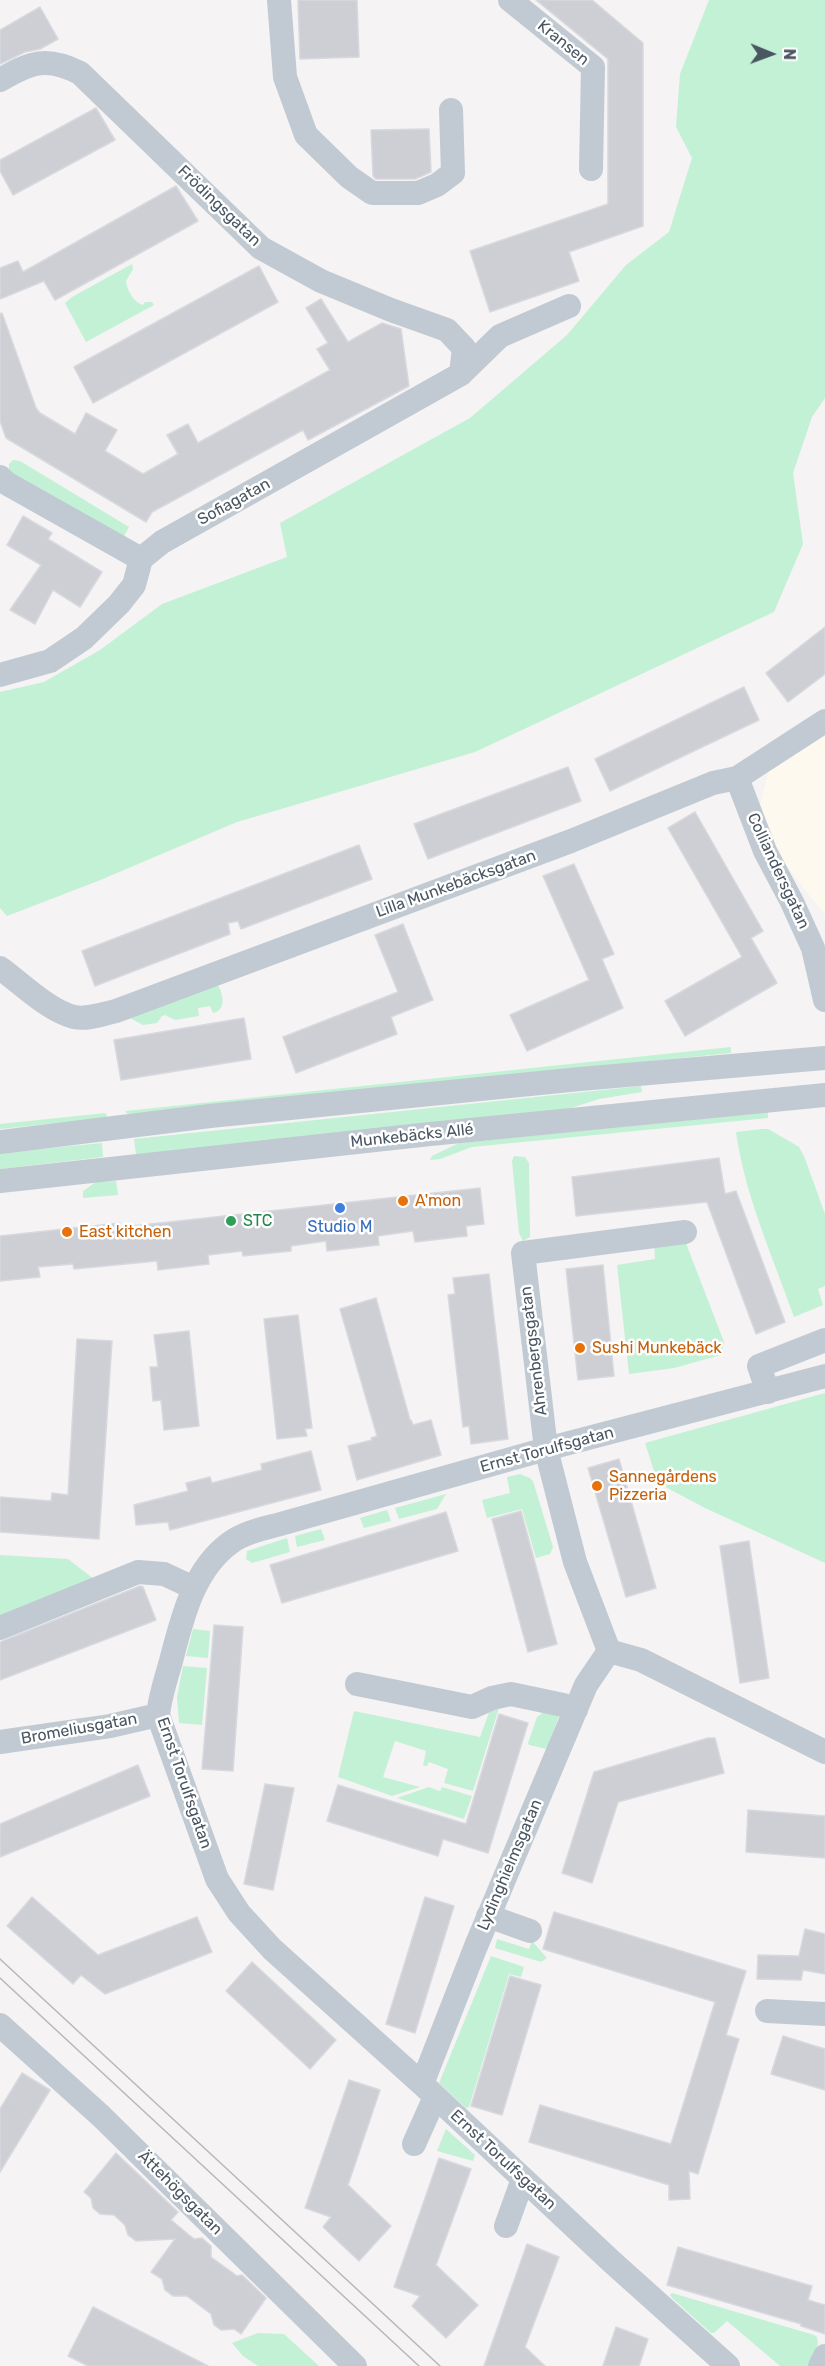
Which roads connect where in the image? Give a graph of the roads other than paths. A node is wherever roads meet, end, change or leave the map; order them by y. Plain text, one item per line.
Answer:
1 (279, 0) edge
2 (510, 0) edge
3 (0, 80) edge
4 (451, 110) dead end
5 (591, 169) dead end
6 (569, 306) dead end
7 (465, 371) junction
8 (0, 477) edge
9 (141, 559) junction
10 (0, 675) edge
11 (825, 721) edge
12 (737, 778) junction
13 (0, 968) edge
14 (825, 1000) edge
15 (825, 1058) edge
16 (825, 1095) edge
17 (0, 1142) edge
18 (0, 1181) edge
19 (686, 1232) dead end
20 (823, 1347) edge
21 (825, 1376) edge
22 (768, 1392) junction
23 (546, 1449) junction
24 (194, 1588) junction
25 (0, 1628) edge
26 (609, 1651) junction
27 (357, 1684) dead end
28 (576, 1710) junction
29 (158, 1715) junction
30 (0, 1742) edge
31 (825, 1752) edge
32 (488, 1916) junction
33 (530, 1931) dead end
34 (767, 2011) dead end
35 (825, 2014) edge
36 (0, 2025) edge
37 (429, 2090) junction
38 (414, 2144) dead end
39 (523, 2179) junction
40 (506, 2226) dead end
41 (825, 2356) edge
42 (356, 2366) edge
43 (728, 2366) edge
44 (820, 2366) edge

1 - 4 street
2 - 5 street, Kransen
3 - 7 street, Frödingsgatan
6 - 7 street, Sofiagatan
7 - 9 street, Sofiagatan
8 - 9 street
9 - 10 street
11 - 12 street, Lilla Munkebäcksgatan
12 - 13 street, Lilla Munkebäcksgatan
12 - 14 street, Colliandersgatan
15 - 17 street
16 - 18 street, Munkebäcks Allé
19 - 23 street, Ahrenbergsgatan
20 - 22 street
21 - 22 street, Ernst Torulfsgatan
22 - 23 street, Ernst Torulfsgatan
23 - 24 street, Ernst Torulfsgatan
23 - 26 street, Ahrenbergsgatan
24 - 25 street
24 - 29 street, Ernst Torulfsgatan
26 - 28 street, Lydinghielmsgatan
26 - 31 street
27 - 28 street
28 - 32 street, Lydinghielmsgatan
29 - 30 street, Bromeliusgatan
29 - 37 street, Ernst Torulfsgatan
32 - 33 street
32 - 37 street, Lydinghielmsgatan
34 - 35 street
36 - 42 street, Ättehögsgatan
37 - 38 street, Lydinghielmsgatan
37 - 39 street, Ernst Torulfsgatan
39 - 40 street
39 - 43 street, Ernst Torulfsgatan
41 - 44 street

